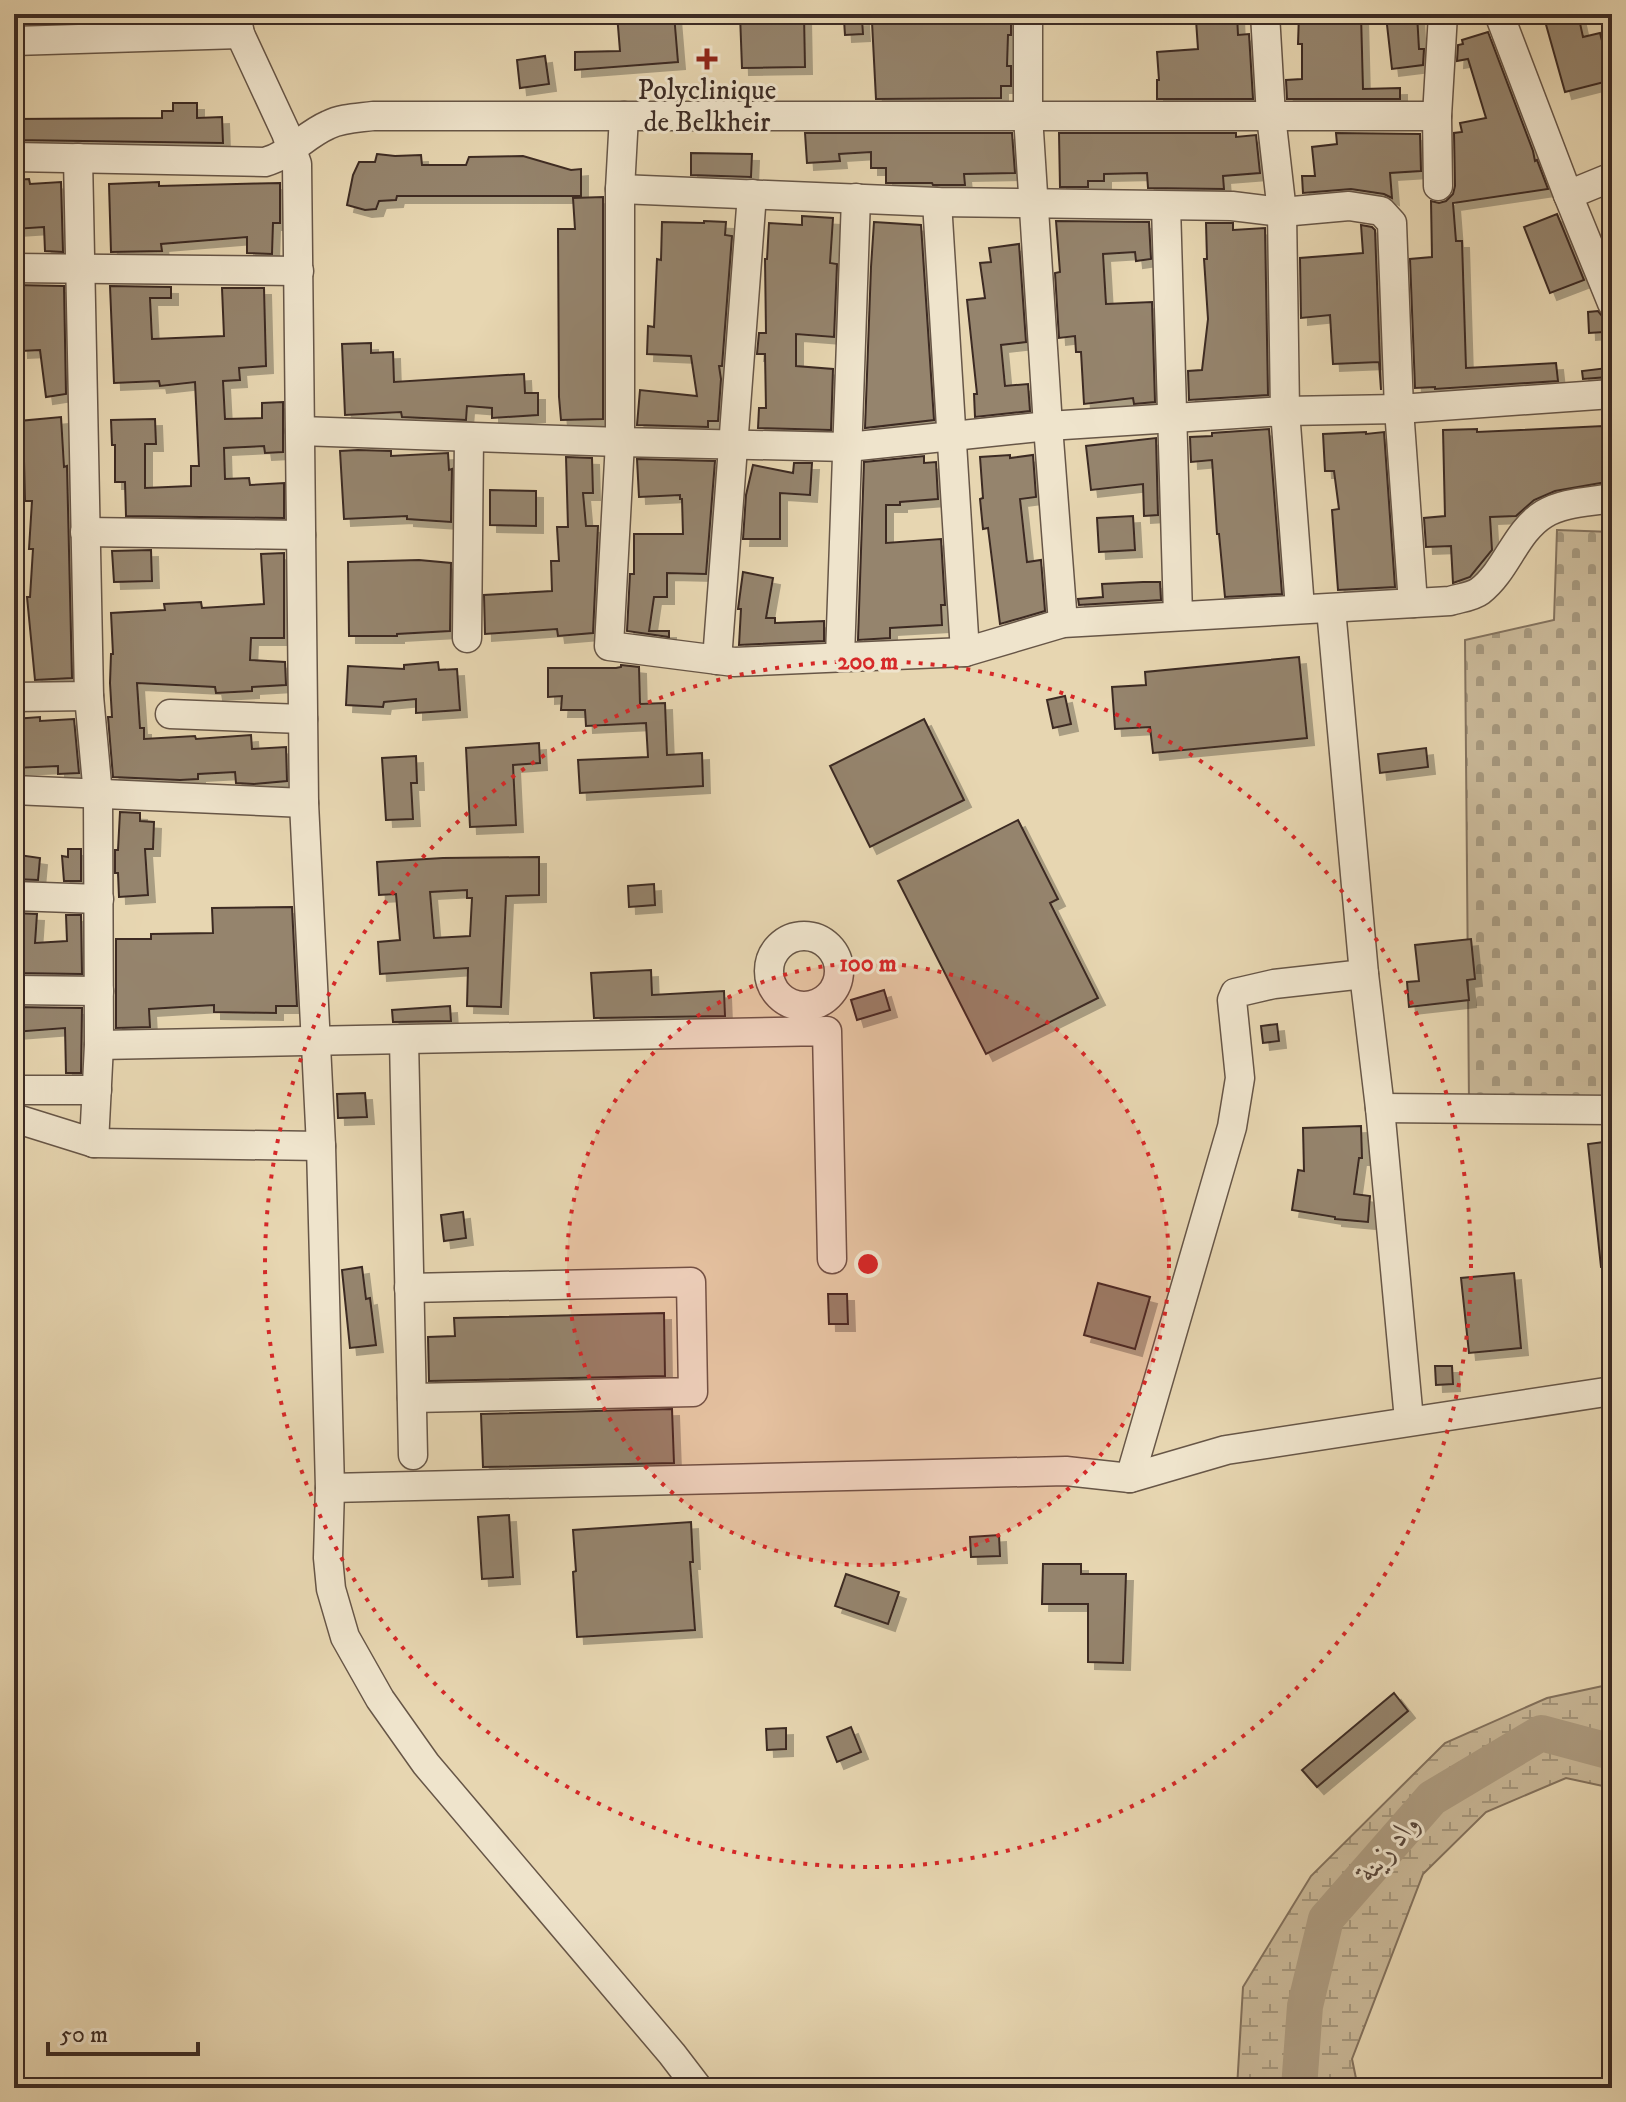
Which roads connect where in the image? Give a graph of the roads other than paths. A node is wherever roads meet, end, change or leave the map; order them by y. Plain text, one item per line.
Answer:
1 (1028, 14) edge
2 (1265, 14) edge
3 (1443, 14) edge
4 (1499, 14) edge
5 (238, 24) edge
6 (14, 41) edge
7 (624, 116) junction
8 (1028, 116) junction
9 (1271, 116) junction
10 (1437, 116) junction
11 (292, 149) junction
12 (14, 157) edge
13 (78, 158) junction
14 (1612, 177) edge
15 (1438, 186) dead end
16 (620, 189) junction
17 (752, 194) junction
18 (1568, 195) junction
19 (856, 198) junction
20 (937, 202) junction
21 (1033, 203) junction
22 (1166, 206) junction
23 (1282, 212) junction
24 (14, 268) edge
25 (80, 269) junction
26 (299, 271) junction
27 (1612, 303) edge
28 (1612, 394) edge
29 (1399, 409) junction
30 (1285, 411) junction
31 (1173, 418) junction
32 (1048, 426) junction
33 (300, 431) junction
34 (469, 437) junction
35 (952, 437) junction
36 (620, 442) junction
37 (734, 445) junction
38 (848, 447) junction
39 (1612, 498) edge
40 (85, 532) junction
41 (301, 535) junction
42 (1413, 603) junction
43 (1300, 608) junction
44 (1331, 609) junction
45 (1178, 615) junction
46 (1063, 623) junction
47 (467, 638) dead end
48 (965, 652) junction
49 (840, 657) junction
50 (717, 660) junction
51 (89, 696) junction
52 (14, 697) edge
53 (170, 714) dead end
54 (303, 719) junction
55 (14, 790) edge
56 (98, 795) junction
57 (304, 803) junction
58 (14, 896) edge
59 (99, 899) junction
60 (1364, 974) junction
61 (14, 990) edge
62 (99, 991) junction
63 (404, 1040) junction
64 (316, 1042) junction
65 (99, 1045) junction
66 (14, 1090) edge
67 (97, 1090) junction
68 (1380, 1108) junction
69 (1612, 1110) edge
70 (14, 1118) edge
71 (94, 1143) junction
72 (321, 1146) junction
73 (832, 1259) dead end
74 (409, 1288) junction
75 (1612, 1391) edge
76 (412, 1398) junction
77 (1409, 1420) junction
78 (413, 1455) dead end
79 (1130, 1478) junction
80 (330, 1488) junction
81 (698, 2088) edge

1 - 8 street
2 - 9 street
3 - 10 street
4 - 18 street
5 - 6 street
5 - 11 street
7 - 8 street
7 - 11 street
7 - 16 street
8 - 9 street
8 - 21 street
9 - 10 street
9 - 23 street
10 - 15 street
11 - 13 street
11 - 26 street
12 - 13 street
13 - 25 street
14 - 18 street
16 - 17 street
16 - 36 street
17 - 19 street
17 - 37 street
18 - 27 street
19 - 20 street
19 - 38 street
20 - 21 street
20 - 35 street
21 - 22 street
21 - 32 street
22 - 23 street
22 - 31 street
23 - 29 street
23 - 30 street
24 - 25 street
25 - 26 street
25 - 40 street
26 - 33 street
28 - 29 street
29 - 30 street
29 - 42 street
30 - 31 street
30 - 43 street
31 - 32 street
31 - 45 street
32 - 35 street
32 - 46 street
33 - 34 street
33 - 41 street
34 - 36 street
34 - 47 street
35 - 38 street
35 - 48 street
36 - 37 street
36 - 50 street
37 - 38 street
37 - 50 street
38 - 49 street
39 - 42 street
40 - 41 street
40 - 51 street
41 - 54 street
42 - 44 street
43 - 44 street
43 - 45 street
44 - 60 street
45 - 46 street
46 - 48 street
48 - 49 street
49 - 50 street
51 - 52 street
51 - 56 street
53 - 54 street
54 - 57 street
55 - 56 street
56 - 57 street
56 - 59 street
57 - 64 street
58 - 59 street
59 - 62 street
60 - 68 street
60 - 79 street
61 - 62 street
62 - 65 street
63 - 64 street
63 - 73 street
63 - 74 street
64 - 65 street
64 - 72 street
65 - 67 street
66 - 67 street
67 - 71 street
68 - 69 street
68 - 77 street
70 - 71 street
71 - 72 street
72 - 80 street
74 - 76 street
74 - 76 street
75 - 77 street
76 - 78 street
77 - 79 street
79 - 80 street
80 - 81 street

